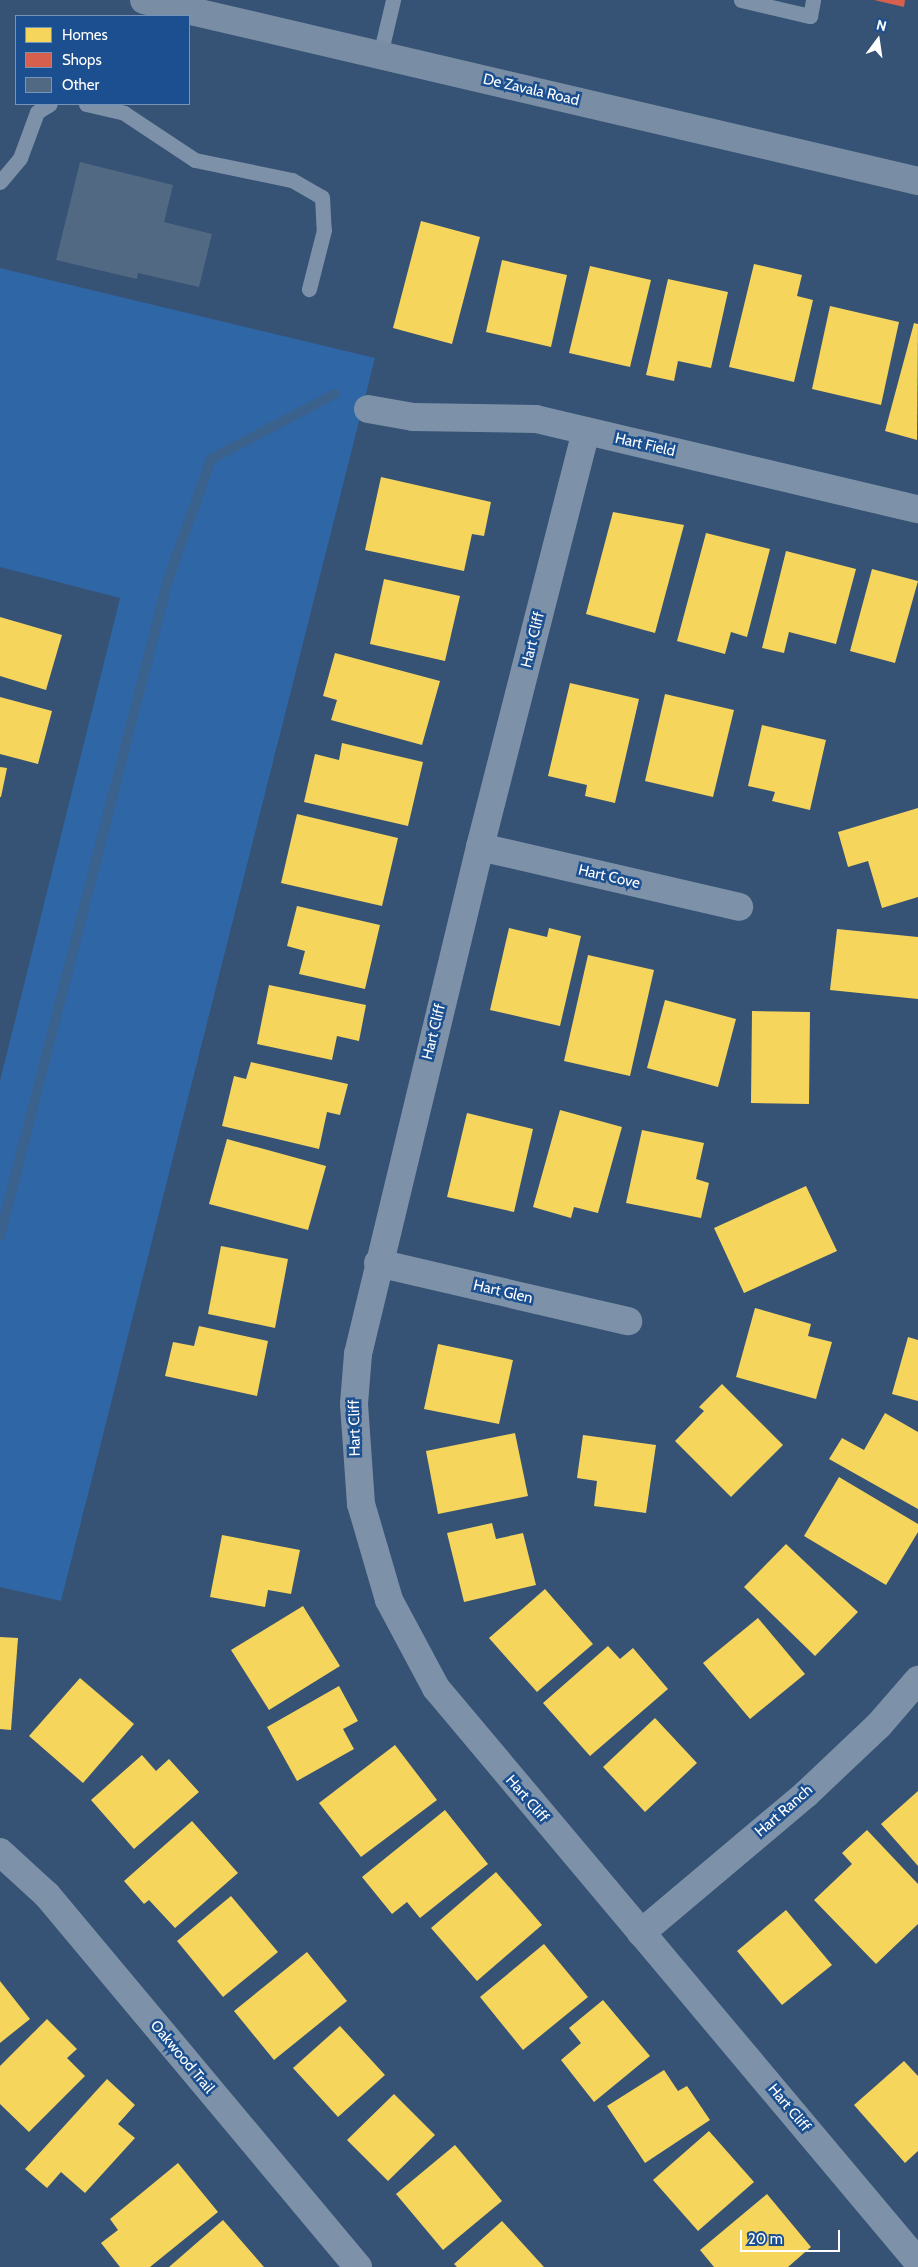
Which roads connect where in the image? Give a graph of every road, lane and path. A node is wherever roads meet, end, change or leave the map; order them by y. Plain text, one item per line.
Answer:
1 (144, 0) edge
2 (393, 0) edge
3 (741, 0) edge
4 (813, 0) edge
5 (380, 55) junction
6 (48, 105) edge
7 (90, 105) edge
8 (918, 181) edge
9 (0, 182) edge
10 (309, 289) dead end
11 (368, 409) dead end
12 (586, 431) junction
13 (918, 509) edge
14 (480, 847) junction
15 (739, 907) dead end
16 (378, 1263) junction
17 (628, 1322) dead end
18 (918, 1680) edge
19 (0, 1852) edge
20 (641, 1933) junction
21 (914, 2261) edge
22 (358, 2267) edge

1 - 5 main road, De Zavala Road
2 - 5 lane
3 - 4 lane
5 - 8 main road, De Zavala Road
6 - 9 lane
7 - 10 lane
11 - 12 street, Hart Field
12 - 13 street, Hart Field
12 - 14 street, Hart Cliff
14 - 15 street, Hart Cove
14 - 16 street, Hart Cliff
16 - 17 street, Hart Glen
16 - 20 street, Hart Cliff
18 - 20 street, Hart Ranch
19 - 22 street, Oakwood Trail
20 - 21 street, Hart Cliff

